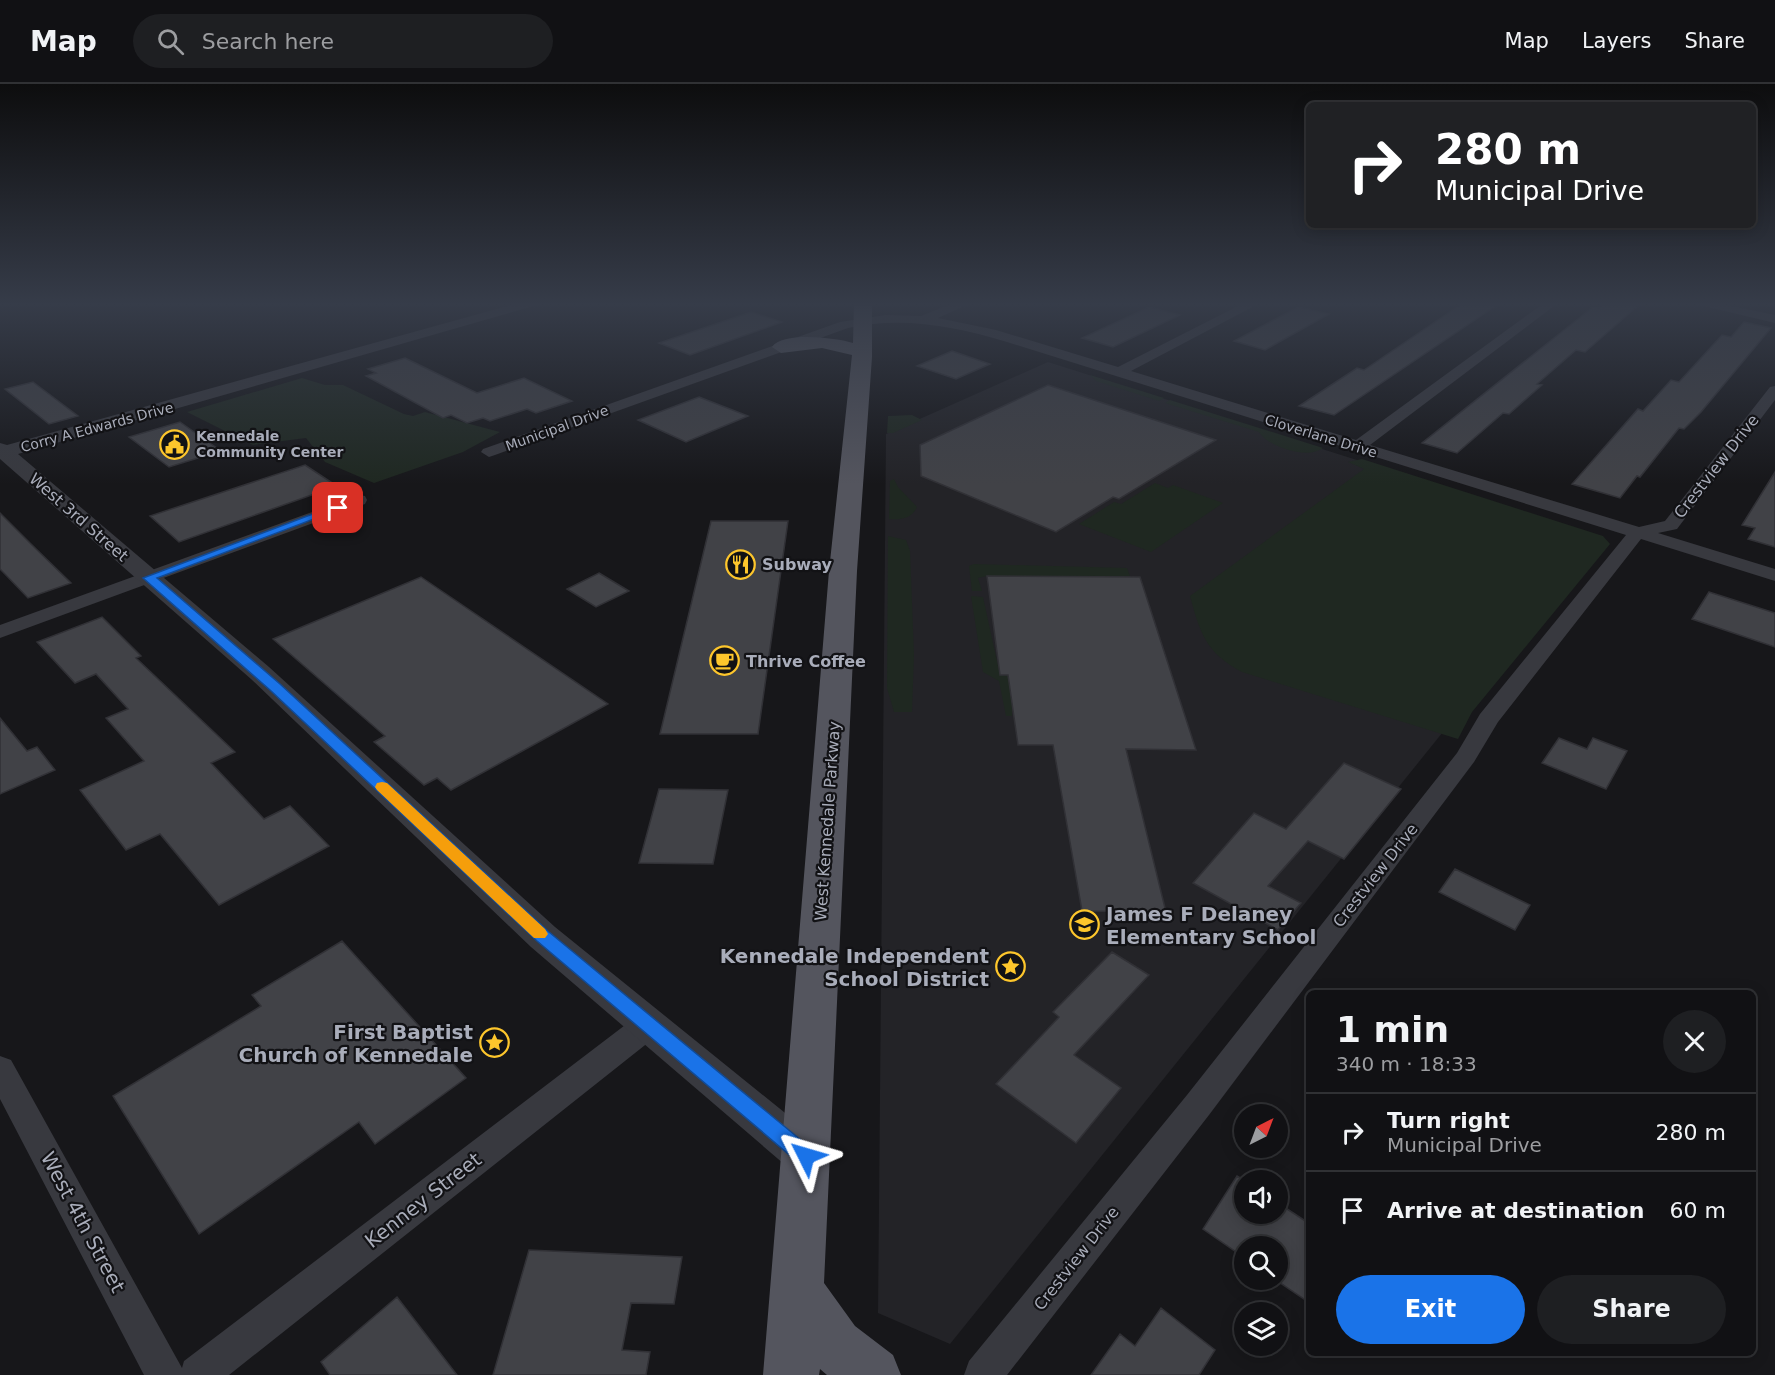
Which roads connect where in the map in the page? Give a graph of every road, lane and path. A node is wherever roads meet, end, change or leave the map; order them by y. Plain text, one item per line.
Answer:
1 (317, 363) edge
2 (736, 363) edge
3 (859, 363) edge
4 (1087, 363) edge
5 (1137, 363) edge
6 (1470, 363) edge
7 (1118, 373) junction
8 (1775, 390) edge
9 (1356, 447) junction
10 (2, 451) edge
11 (489, 452) dead end
12 (359, 500) dead end
13 (1637, 533) junction
14 (1775, 575) edge
15 (149, 578) junction
16 (0, 632) edge
17 (648, 1024) junction
18 (1, 1073) edge
19 (806, 1156) junction
20 (797, 1291) junction
21 (165, 1375) edge
22 (198, 1375) edge
23 (791, 1375) edge
24 (873, 1375) edge
25 (983, 1375) edge

1 - 10 street, Corry A Edwards Drive
2 - 11 street, Municipal Drive
3 - 19 main road, West Kennedale Parkway
4 - 7 street, Cloverlane Drive
5 - 7 street
6 - 9 street
7 - 9 street, Cloverlane Drive
8 - 13 street, Crestview Drive
9 - 13 street, Cloverlane Drive
10 - 15 street, West 3rd Street
12 - 15 street
13 - 14 street, Cloverlane Drive
13 - 25 street, Crestview Drive
15 - 16 street
15 - 17 street, West 3rd Street
17 - 19 street, West 3rd Street
17 - 22 street, Kenney Street
18 - 21 street, West 4th Street
19 - 20 main road, West Kennedale Parkway
20 - 23 main road, West Kennedale Parkway
20 - 24 main road

